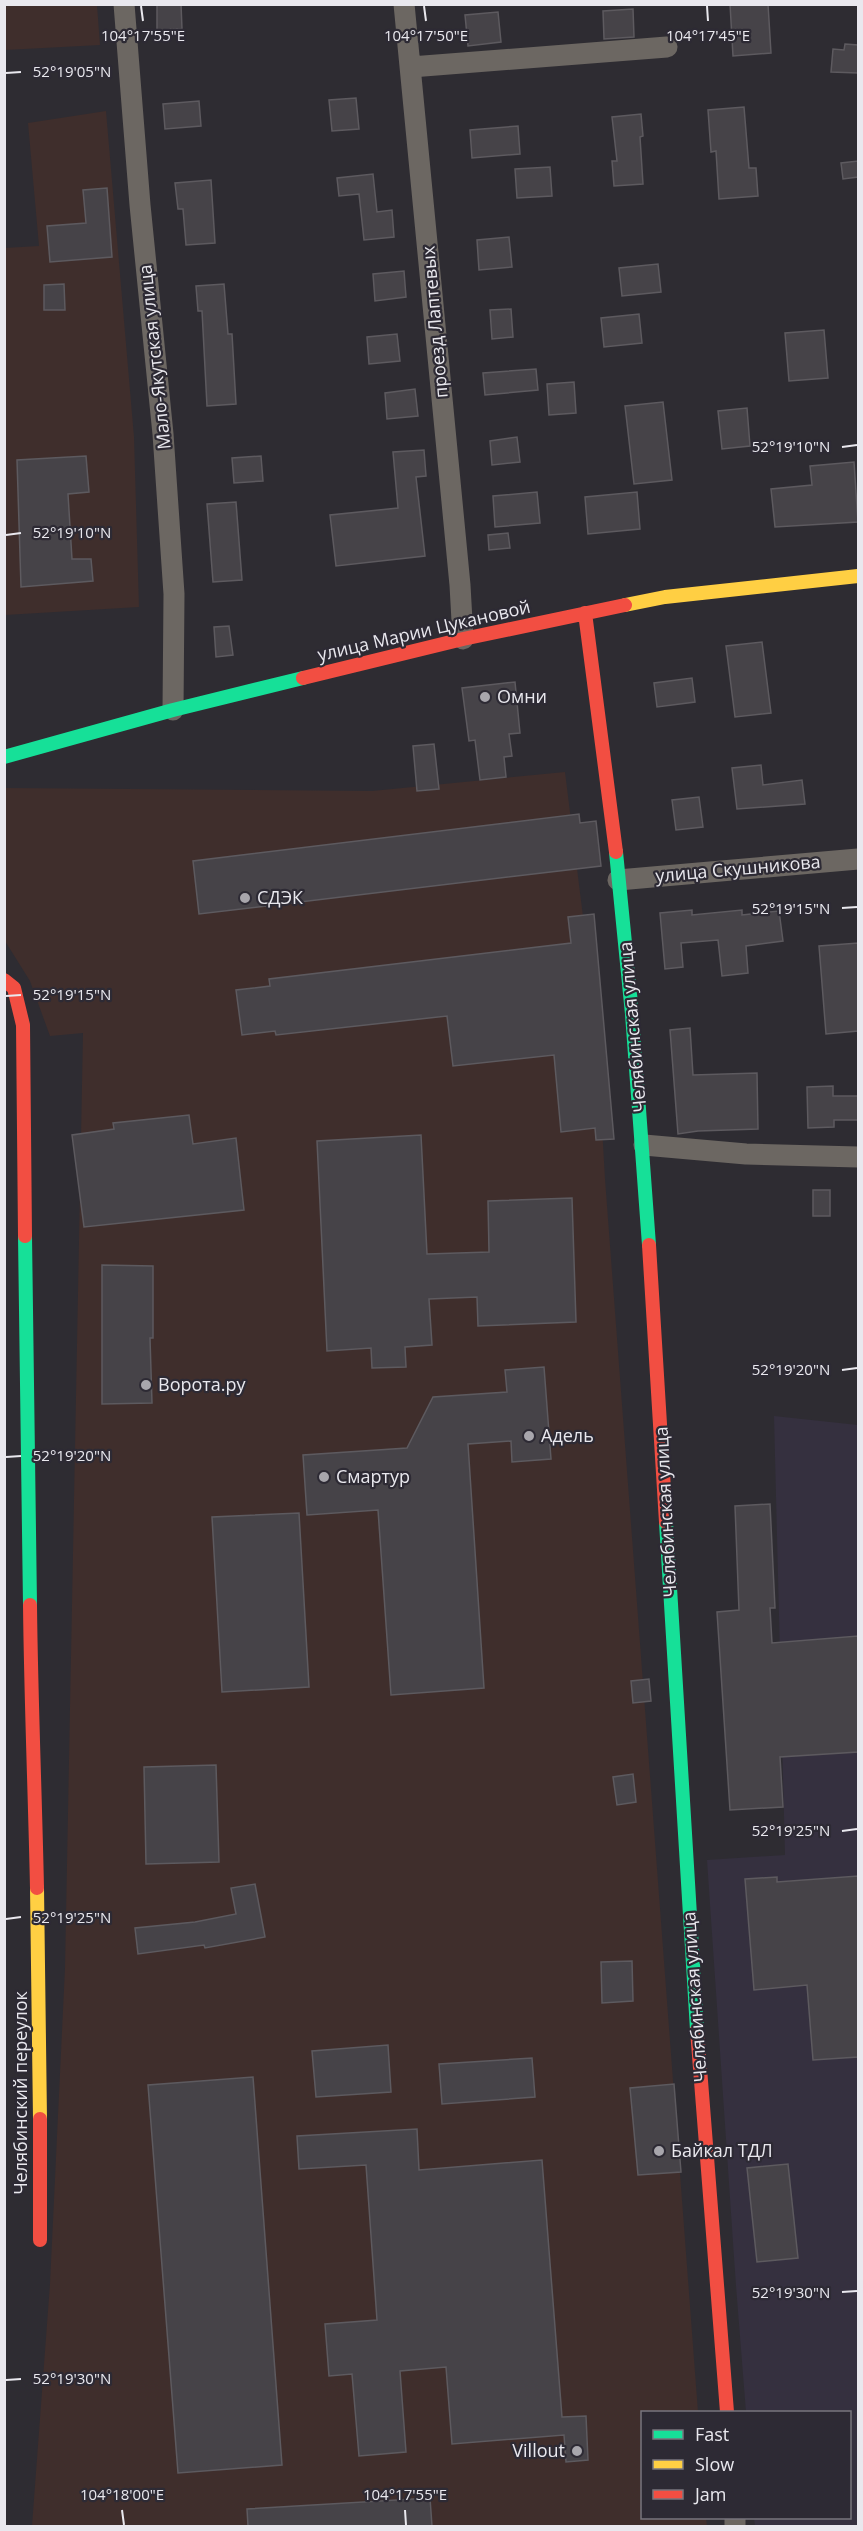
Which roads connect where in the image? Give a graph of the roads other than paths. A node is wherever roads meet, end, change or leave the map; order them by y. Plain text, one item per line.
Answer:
1 (124, 4) edge
2 (404, 4) edge
3 (668, 47) dead end
4 (411, 67) junction
5 (858, 576) edge
6 (585, 613) junction
7 (463, 639) junction
8 (173, 710) junction
9 (4, 757) edge
10 (858, 859) edge
11 (618, 880) junction
12 (4, 981) edge
13 (644, 1145) junction
14 (858, 1157) edge
15 (40, 2240) dead end
16 (727, 2411) edge

1 - 8 street, Мало-Якутская улица
2 - 4 street, проезд Лаптевых
3 - 4 street
4 - 7 street, проезд Лаптевых
5 - 6 street, улица Марии Цукановой
6 - 7 street, улица Марии Цукановой
6 - 11 street, Челябинская улица
7 - 8 street, улица Марии Цукановой
8 - 9 street, улица Марии Цукановой
10 - 11 street, улица Скушникова
11 - 13 street, Челябинская улица
12 - 15 street, Челябинский переулок
13 - 14 street
13 - 16 street, Челябинская улица

